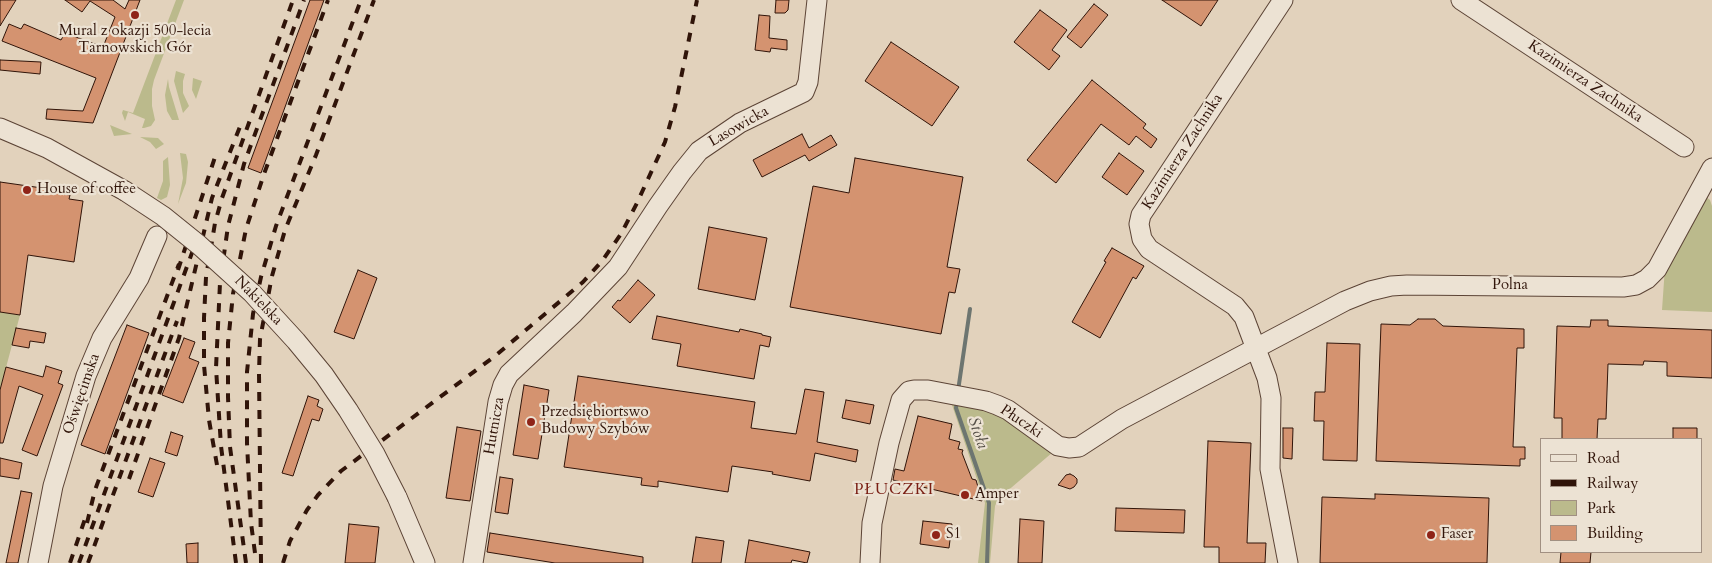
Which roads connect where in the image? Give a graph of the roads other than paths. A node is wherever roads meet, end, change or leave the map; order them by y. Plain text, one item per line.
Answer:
1 (817, 0) edge
2 (1283, 0) edge
3 (1461, 0) edge
4 (0, 128) edge
5 (1684, 147) dead end
6 (1712, 168) edge
7 (157, 236) dead end
8 (631, 250) joint
9 (1256, 349) junction
10 (479, 562) edge
11 (38, 563) edge
12 (425, 563) edge
13 (870, 563) edge
14 (1288, 563) edge

1 - 8 street, Lasowicka
2 - 9 street, Kazimierza Zachnika
3 - 5 street, Kazimierza Zachnika
4 - 12 street, Nakielska, bridge
6 - 9 street, Polna
7 - 11 street, Oświęcimska
8 - 10 street, Hutnicza
9 - 13 street, Płuczki
9 - 14 street, Kazimierza Zachnika

